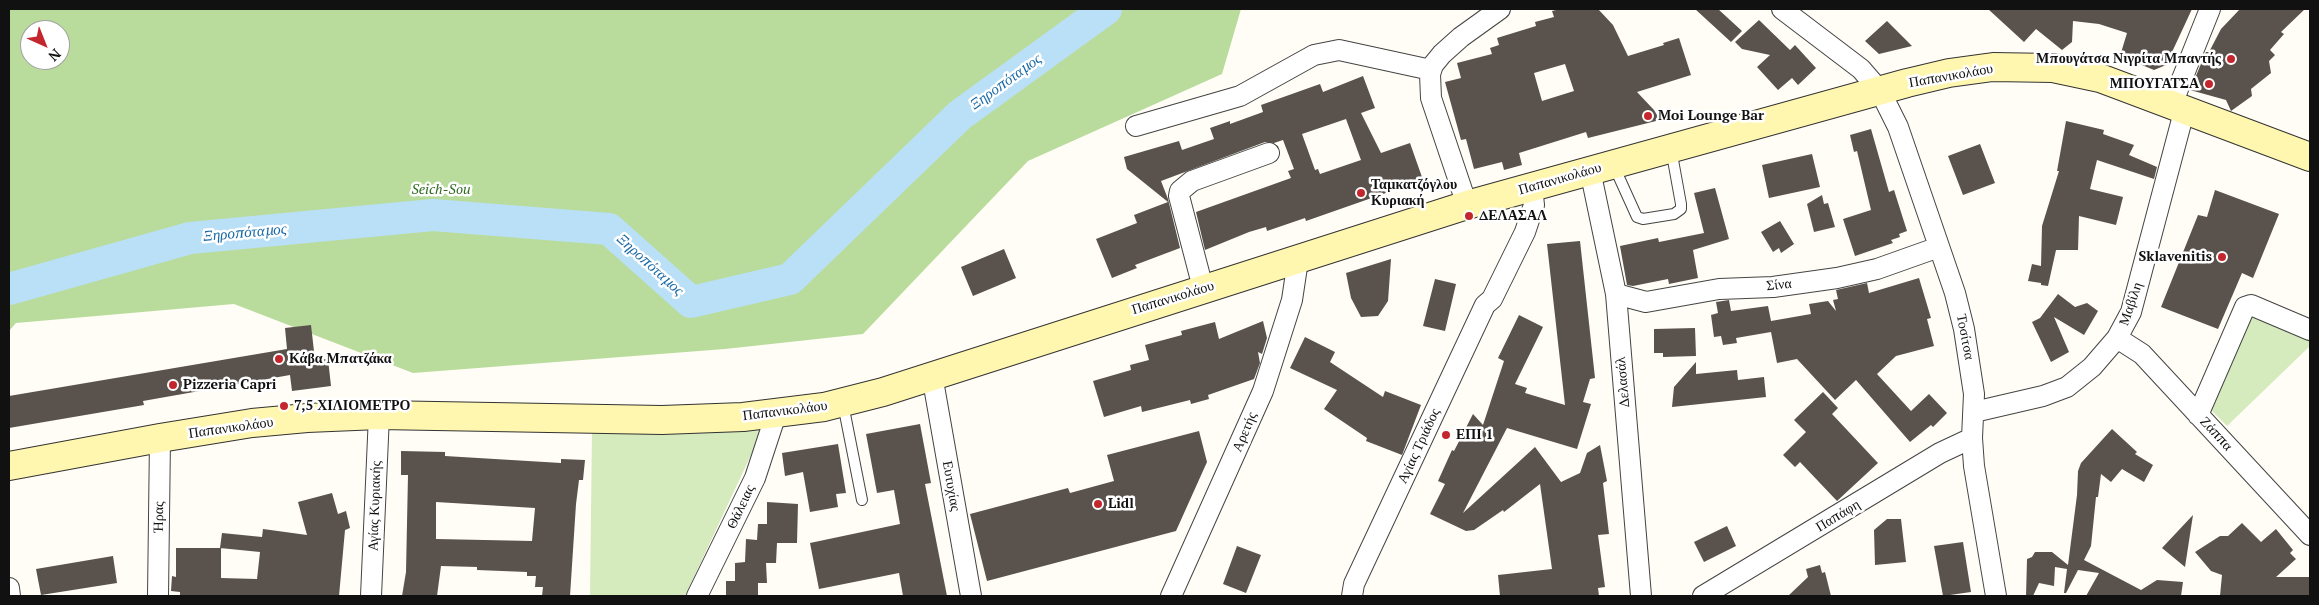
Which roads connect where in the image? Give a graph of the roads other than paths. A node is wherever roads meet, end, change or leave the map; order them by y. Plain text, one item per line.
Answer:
1 (1500, 9) edge
2 (1782, 9) edge
3 (2210, 9) edge
4 (1431, 70) junction
5 (1880, 91) junction
6 (2178, 106) junction
7 (1136, 126) dead end
8 (1671, 148) junction
9 (1269, 154) dead end
10 (2310, 157) edge
11 (1601, 167) junction
12 (1532, 187) junction
13 (1467, 205) junction
14 (1940, 247) junction
15 (1298, 260) junction
16 (1203, 288) junction
17 (1616, 294) junction
18 (1492, 299) junction
19 (2310, 330) edge
20 (2117, 338) junction
21 (932, 375) junction
22 (842, 403) junction
23 (1974, 412) junction
24 (776, 414) junction
25 (378, 415) junction
26 (2198, 415) junction
27 (160, 438) junction
28 (1972, 438) junction
29 (9, 466) edge
30 (862, 500) dead end
31 (2310, 535) edge
32 (9, 588) edge
33 (10, 596) edge
34 (158, 596) edge
35 (371, 596) edge
36 (697, 596) edge
37 (971, 596) edge
38 (1171, 596) edge
39 (1352, 596) edge
40 (1363, 596) edge
41 (1641, 596) edge
42 (1703, 596) edge
43 (1996, 596) edge

1 - 4 street
2 - 5 street, Τοσίτσα
3 - 6 street, Μαβίλη
4 - 7 street
4 - 13 street
5 - 6 main road, Παπανικολάου
5 - 8 main road, Παπανικολάου
5 - 14 street, Τοσίτσα
6 - 10 main road, Παπανικολάου
6 - 20 street, Μαβίλη
8 - 11 main road, Παπανικολάου
8 - 11 lane
9 - 16 street
11 - 12 main road, Παπανικολάου
11 - 17 street, Δελασάλ
12 - 13 main road, Παπανικολάου
12 - 18 street, Αγίας Τριάδος
13 - 15 main road, Παπανικολάου
14 - 17 street, Σίνα
14 - 23 street, Τοσίτσα
15 - 16 main road, Παπανικολάου
15 - 38 street, Αρετής
16 - 21 main road, Παπανικολάου
17 - 41 street, Δελασάλ
18 - 39 street, Αγίας Τριάδος
18 - 40 street, Αγίας Τριάδος
19 - 26 street
20 - 23 street, Μαβίλη
20 - 26 street, Ζάππα
21 - 22 main road, Παπανικολάου
21 - 37 street, Ευτυχίας
22 - 24 main road, Παπανικολάου
22 - 30 lane
23 - 28 street, Τοσίτσα
24 - 25 main road, Παπανικολάου
24 - 36 street, Θάλειας
25 - 27 main road, Παπανικολάου
25 - 35 street, Αγίας Κυριακής
26 - 31 street, Ζάππα
27 - 29 main road, Παπανικολάου
27 - 34 street, Ήρας
28 - 42 street, Παπάφη
28 - 43 street, Τοσίτσα
32 - 33 street

